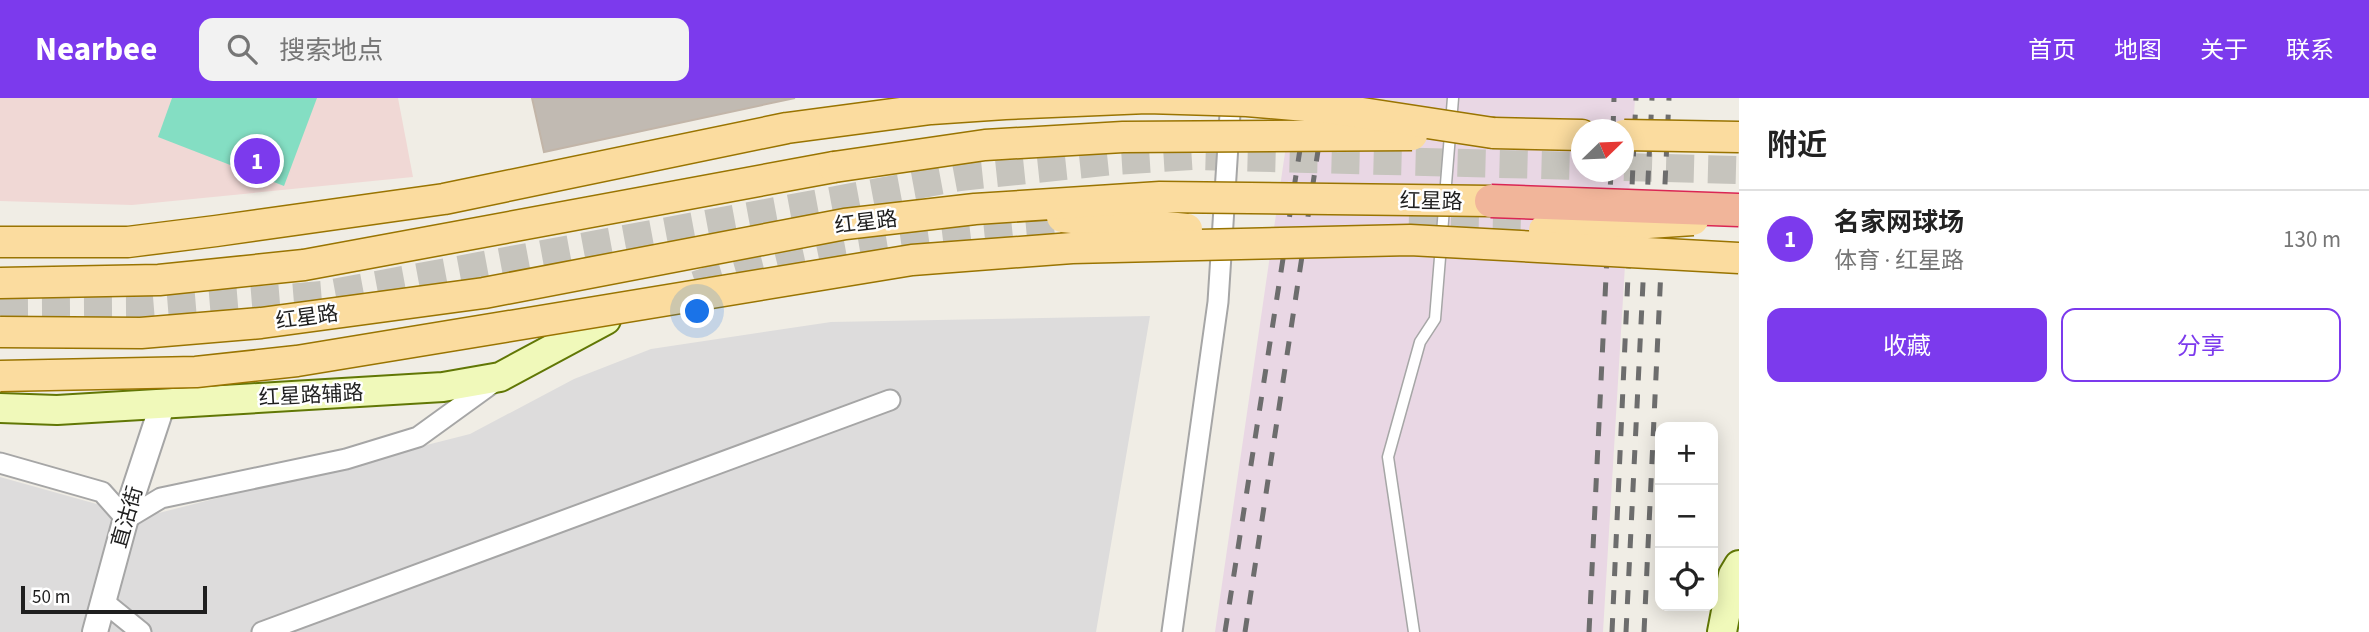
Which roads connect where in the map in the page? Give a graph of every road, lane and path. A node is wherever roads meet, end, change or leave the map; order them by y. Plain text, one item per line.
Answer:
1 (1231, 98) edge
2 (1453, 98) edge
3 (1493, 133) junction
4 (1571, 135) edge
5 (1634, 135) edge
6 (1739, 137) edge
7 (1491, 201) joint
8 (975, 209) junction
9 (1739, 210) edge
10 (1739, 217) edge
11 (1312, 240) junction
12 (1410, 240) junction
13 (0, 242) edge
14 (1739, 258) edge
15 (0, 283) edge
16 (606, 320) dead end
17 (0, 332) edge
18 (0, 376) edge
19 (499, 377) junction
20 (890, 400) dead end
21 (163, 403) junction
22 (0, 408) edge
23 (0, 463) edge
24 (126, 519) junction
25 (1739, 565) edge
26 (104, 602) junction
27 (297, 626) edge
28 (96, 632) edge
29 (141, 632) edge
30 (262, 632) edge
31 (1172, 632) edge
32 (1413, 632) edge
33 (1722, 632) edge

1 - 31 street
2 - 32 lane
3 - 4 main road
3 - 13 main road, bridge
3 - 15 main road, bridge
5 - 6 main road, bridge
7 - 8 main road, 红星路, bridge
7 - 9 highway, 红星路, bridge
8 - 11 main road, bridge
8 - 17 main road, 红星路, bridge
10 - 12 main road, bridge
11 - 12 main road, bridge
11 - 18 main road, bridge
12 - 14 main road, bridge
16 - 19 main road, 红星路辅路
19 - 21 main road, 红星路辅路
19 - 24 street
20 - 27 street
21 - 22 main road, 红星路辅路
21 - 24 street, 直沽街
23 - 24 street
24 - 26 street, 直沽街
25 - 33 main road
26 - 28 street, 直沽街
26 - 29 street
27 - 30 street

